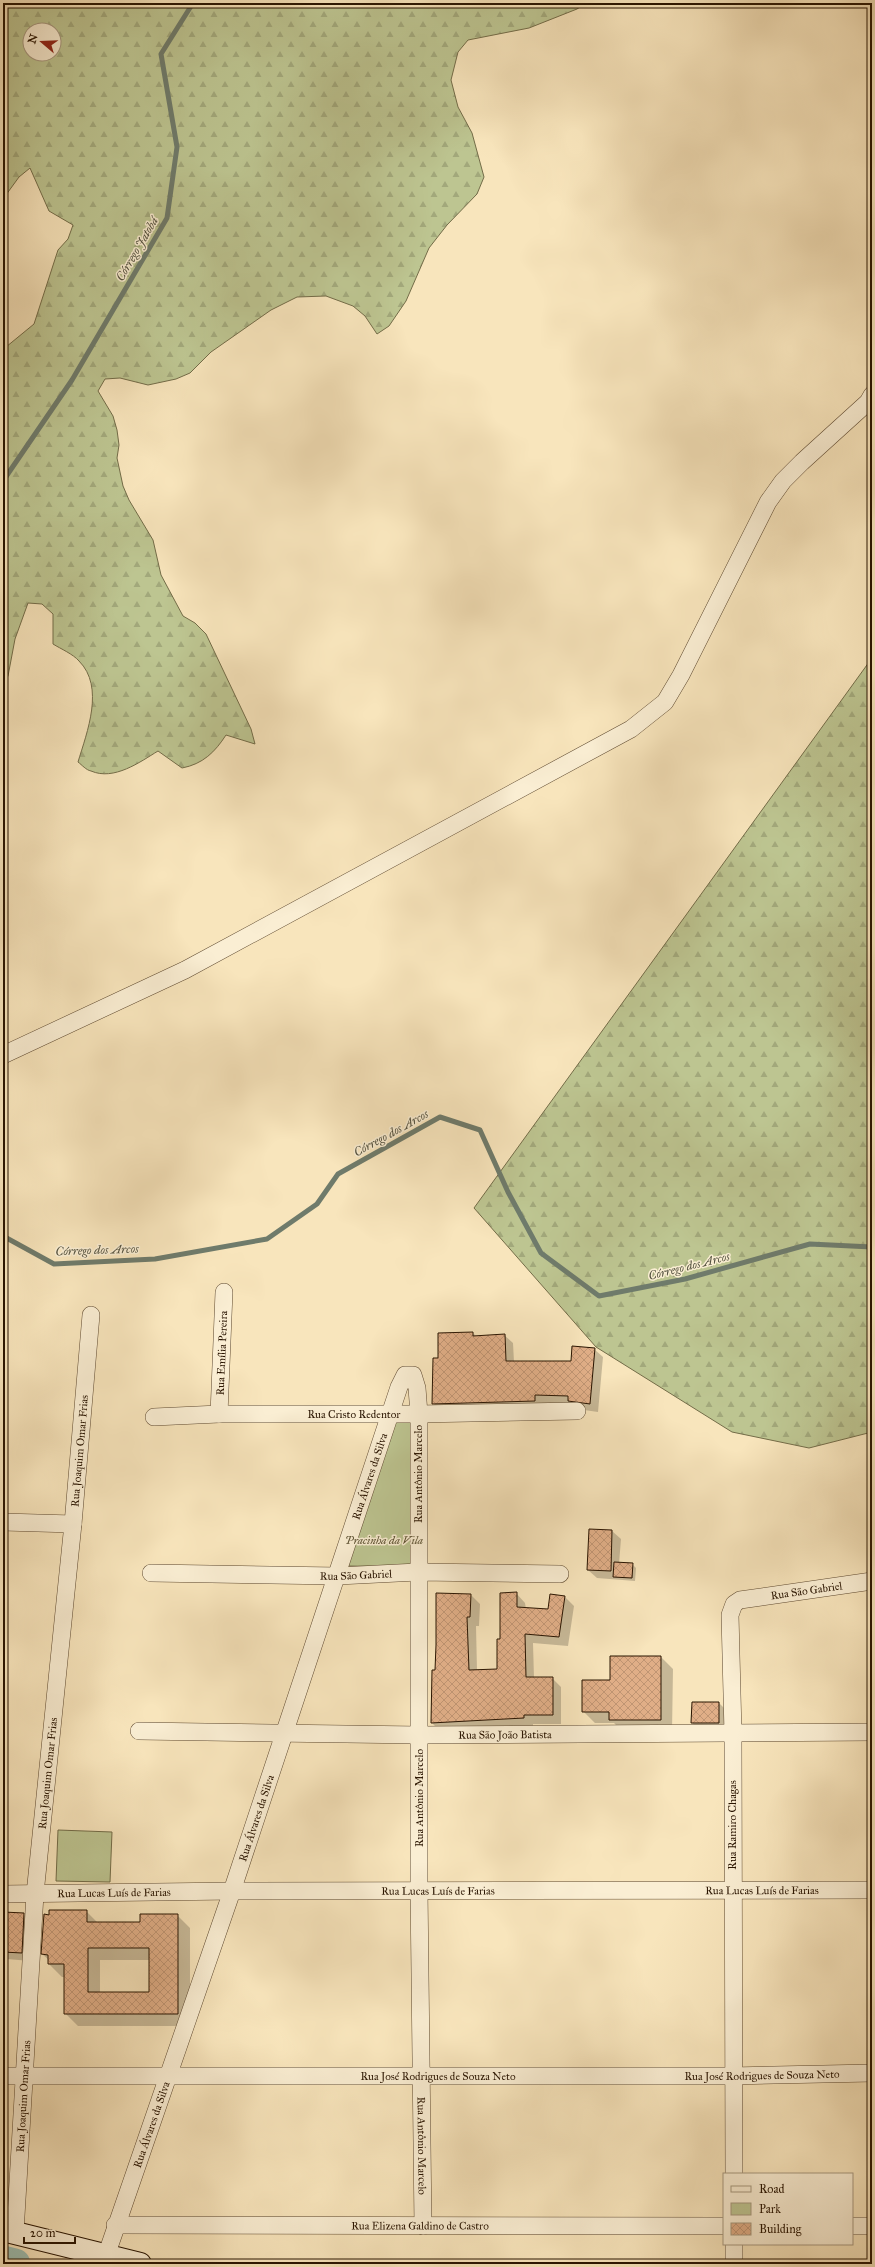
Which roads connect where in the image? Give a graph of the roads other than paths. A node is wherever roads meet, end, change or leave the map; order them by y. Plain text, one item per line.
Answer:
1 (872, 396) edge
2 (3, 1054) edge
3 (224, 1292) dead end
4 (91, 1315) dead end
5 (408, 1374) joint
6 (577, 1411) dead end
7 (219, 1414) junction
8 (391, 1414) junction
9 (419, 1414) junction
10 (154, 1416) dead end
11 (3, 1522) edge
12 (73, 1524) junction
13 (418, 1572) junction
14 (151, 1573) dead end
15 (560, 1574) dead end
16 (338, 1576) junction
17 (872, 1581) edge
18 (740, 1600) joint
19 (139, 1731) dead end
20 (284, 1732) junction
21 (733, 1732) junction
22 (872, 1732) edge
23 (419, 1735) junction
24 (419, 1890) junction
25 (872, 1890) edge
26 (232, 1891) junction
27 (732, 1891) junction
28 (3, 1894) edge
29 (35, 1894) junction
30 (872, 2073) edge
31 (3, 2076) edge
32 (24, 2076) junction
33 (732, 2076) junction
34 (167, 2077) junction
35 (422, 2077) junction
36 (734, 2173) edge
37 (116, 2225) junction
38 (423, 2226) junction
39 (723, 2226) edge
40 (853, 2226) edge
41 (872, 2226) edge
42 (9, 2232) edge
43 (734, 2245) edge
44 (105, 2260) edge
45 (140, 2264) edge
46 (734, 2264) edge

1 - 2 street
3 - 7 street, Rua Emília Pereira
4 - 12 street, Rua Joaquim Omar Frias
5 - 8 street, Rua Álvares da Silva
5 - 9 street, Rua Antônio Marcelo
6 - 9 street, Rua Cristo Redentor
7 - 8 street, Rua Cristo Redentor
7 - 10 street, Rua Cristo Redentor
8 - 9 street, Rua Cristo Redentor
8 - 16 street, Rua Álvares da Silva
9 - 13 street, Rua Antônio Marcelo
11 - 12 street
12 - 29 street, Rua Joaquim Omar Frias
13 - 15 street, Rua São Gabriel
13 - 16 street, Rua São Gabriel
13 - 23 street, Rua Antônio Marcelo
14 - 16 street, Rua São Gabriel
16 - 20 street, Rua Álvares da Silva
17 - 18 street, Rua São Gabriel
18 - 21 street, Rua Ramiro Chagas
19 - 20 street, Rua São João Batista
20 - 23 street, Rua São João Batista
20 - 26 street, Rua Álvares da Silva
21 - 22 street, Rua São João Batista
21 - 23 street, Rua São João Batista
21 - 27 street, Rua Ramiro Chagas
23 - 24 street, Rua Antônio Marcelo
24 - 26 street, Rua Lucas Luís de Farias
24 - 27 street, Rua Lucas Luís de Farias
24 - 35 street, Rua Antônio Marcelo
25 - 27 street, Rua Lucas Luís de Farias
26 - 29 street, Rua Lucas Luís de Farias
26 - 34 street, Rua Álvares da Silva
27 - 33 street, Rua Ramiro Chagas
28 - 29 street, Rua Lucas Luís de Farias
29 - 32 street, Rua Joaquim Omar Frias
30 - 33 street, Rua José Rodrigues de Souza Neto
31 - 32 street, Rua José Rodrigues de Souza Neto
32 - 34 street, Rua José Rodrigues de Souza Neto
32 - 42 street, Rua Joaquim Omar Frias
33 - 35 street, Rua José Rodrigues de Souza Neto
33 - 36 street, Rua Ramiro Chagas
34 - 35 street, Rua José Rodrigues de Souza Neto
34 - 37 street, Rua Álvares da Silva
35 - 38 street, Rua Antônio Marcelo
37 - 38 street, Rua Elizena Galdino de Castro
37 - 44 street, Rua Álvares da Silva
38 - 39 street, Rua Elizena Galdino de Castro
40 - 41 street
42 - 44 street
43 - 46 street
44 - 45 street

